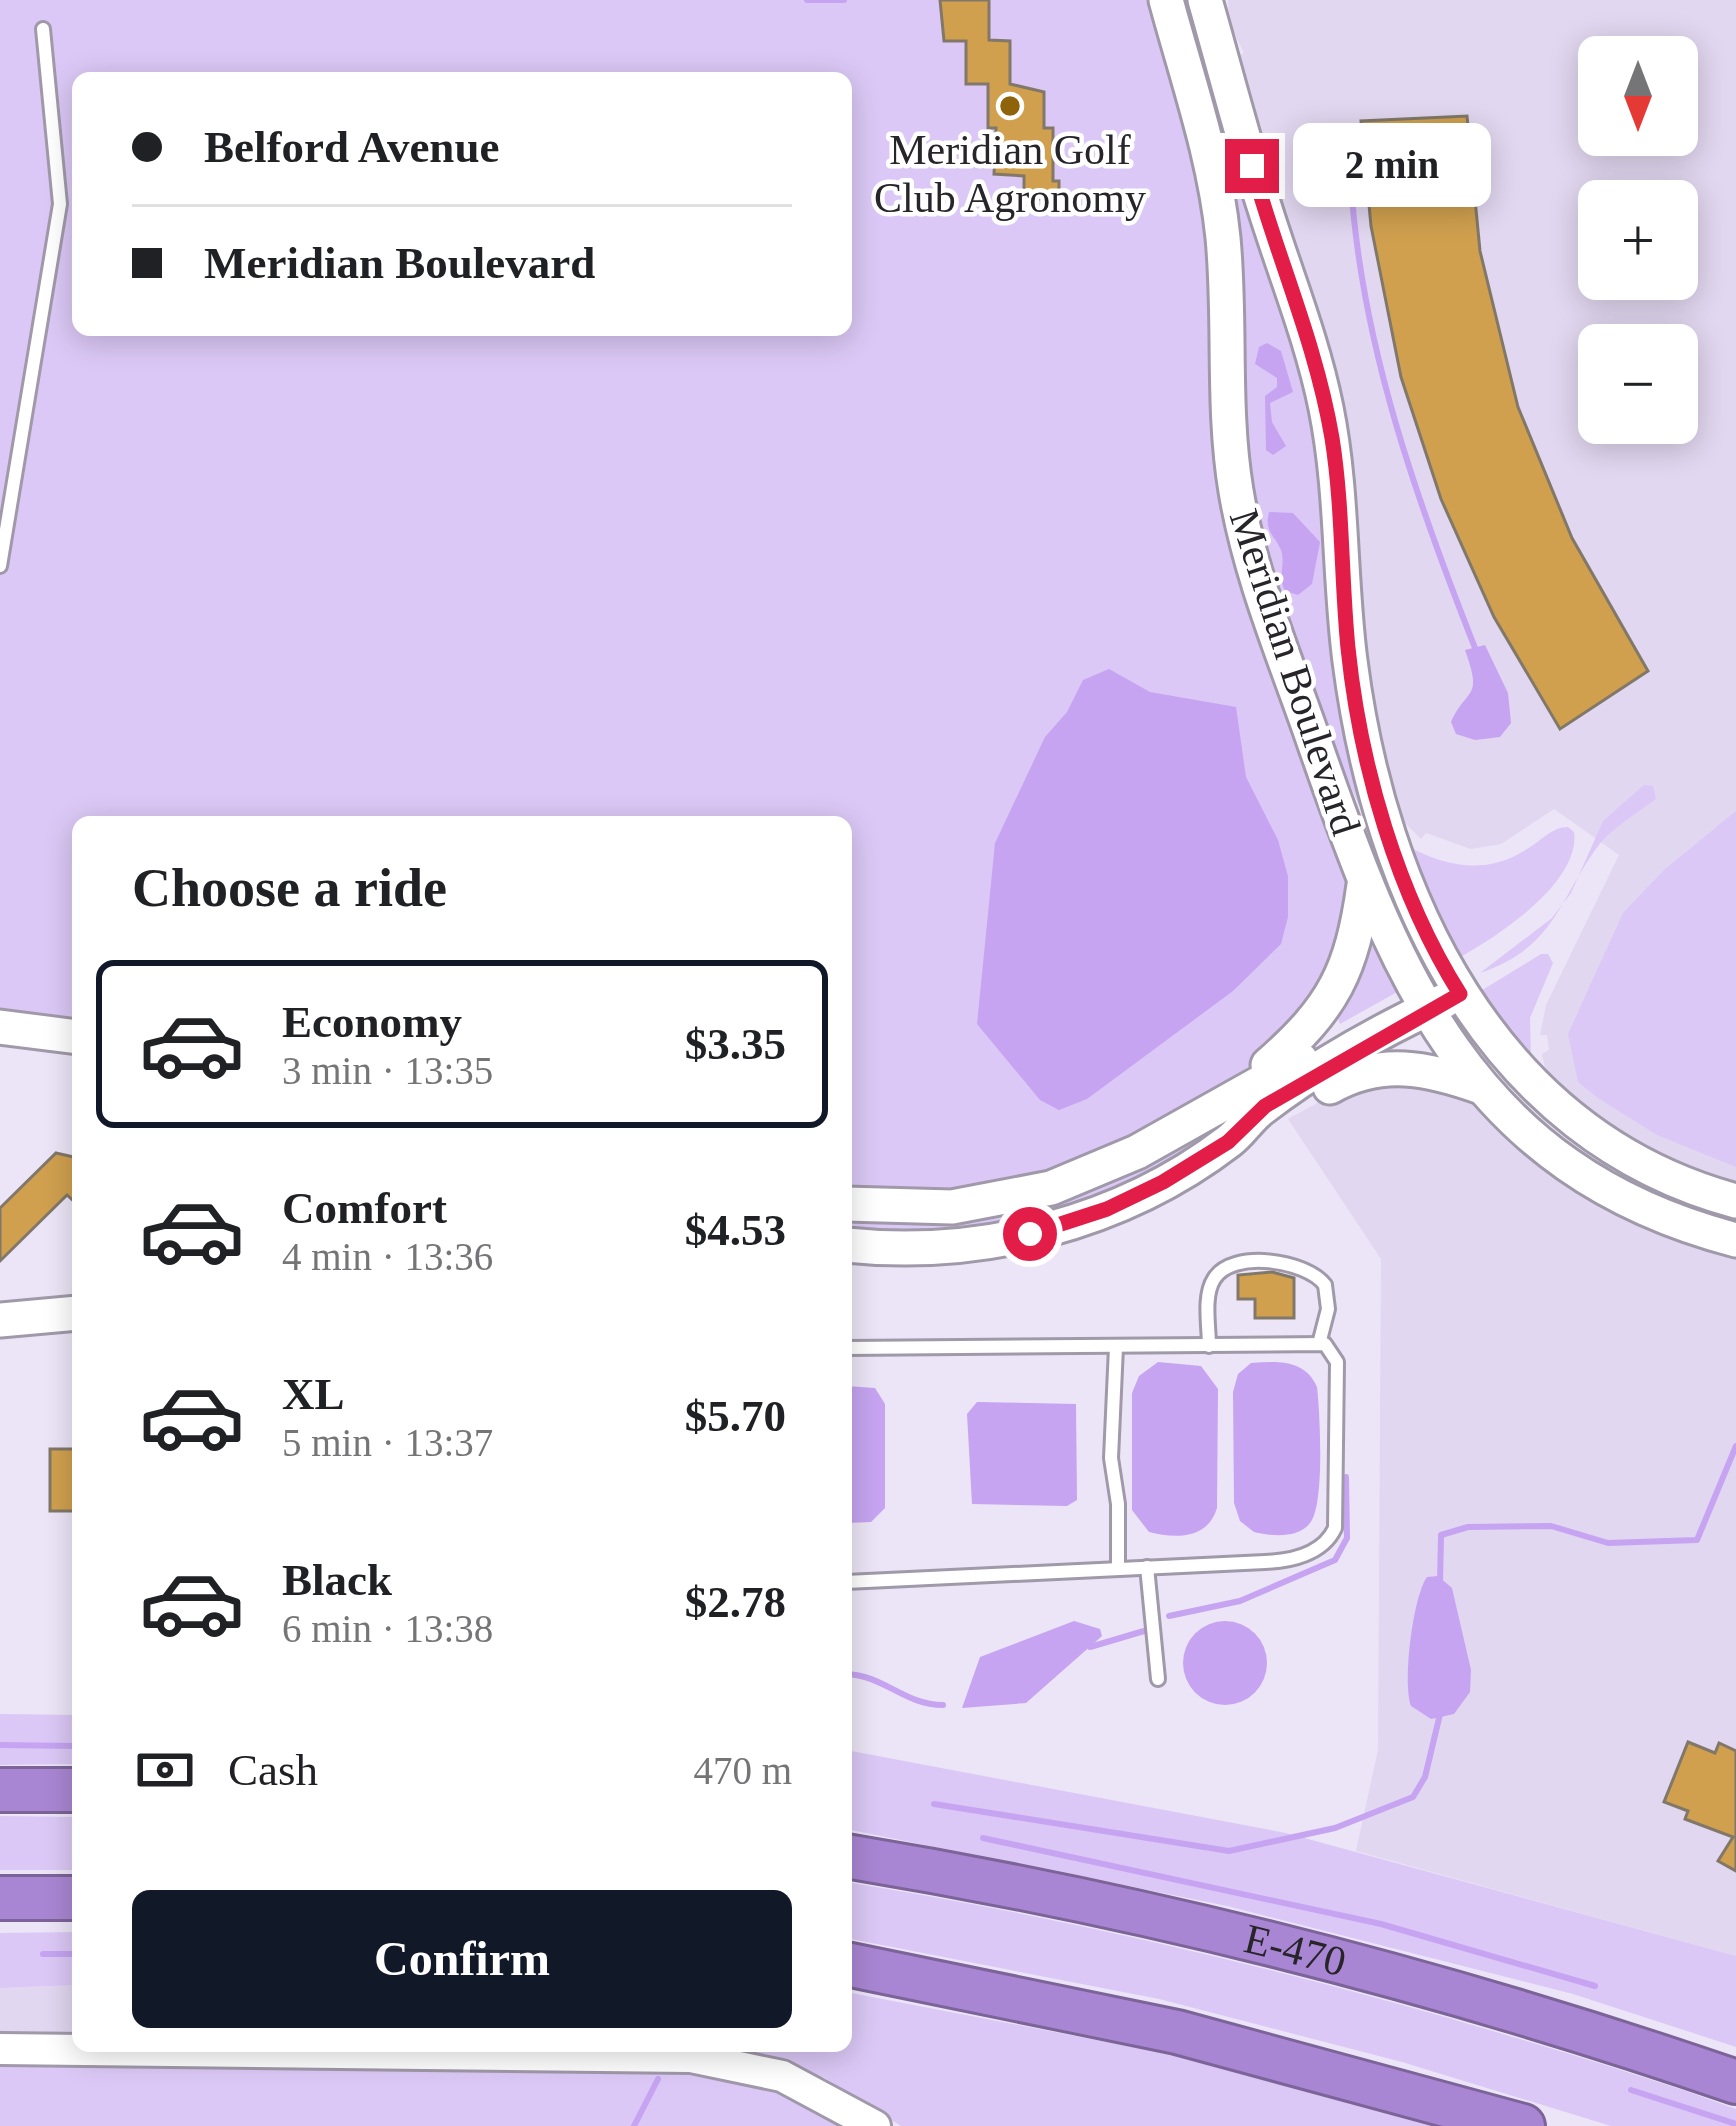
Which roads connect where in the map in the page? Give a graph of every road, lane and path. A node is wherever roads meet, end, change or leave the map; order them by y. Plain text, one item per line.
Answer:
1 (1166, 0) edge
2 (1205, 0) edge
3 (43, 29) dead end
4 (0, 566) edge
5 (1365, 879) junction
6 (1454, 986) junction
7 (1420, 1002) junction
8 (0, 1027) edge
9 (72, 1036) edge
10 (1251, 1084) junction
11 (1481, 1087) junction
12 (1228, 1142) junction
13 (1736, 1201) edge
14 (852, 1204) edge
15 (1736, 1240) edge
16 (852, 1244) edge
17 (72, 1314) edge
18 (0, 1320) edge
19 (1319, 1344) junction
20 (1209, 1346) junction
21 (1116, 1347) junction
22 (852, 1348) edge
23 (1147, 1567) junction
24 (1118, 1568) junction
25 (852, 1582) edge
26 (1158, 1679) dead end
27 (0, 1790) edge
28 (72, 1790) edge
29 (852, 1857) edge
30 (0, 1898) edge
31 (72, 1898) edge
32 (852, 1965) edge
33 (0, 2049) edge
34 (72, 2050) edge
35 (260, 2052) edge
36 (1736, 2082) edge
37 (875, 2126) edge
38 (1522, 2126) edge

1 - 5 main road, Meridian Boulevard
2 - 6 main road, Meridian Boulevard
3 - 4 lane
5 - 7 main road, Meridian Boulevard
5 - 10 main road
6 - 7 main road
6 - 13 main road, Meridian Boulevard
7 - 10 main road
7 - 11 main road, Meridian Boulevard
7 - 12 main road
8 - 9 main road
10 - 14 main road
11 - 12 main road
11 - 15 main road, Meridian Boulevard
12 - 16 main road
17 - 18 main road
19 - 20 lane
19 - 20 lane
19 - 23 lane
20 - 21 lane
21 - 22 lane
21 - 24 lane
23 - 24 lane
23 - 26 lane
24 - 25 lane
27 - 28 highway
29 - 36 highway, E-470
30 - 31 highway
32 - 38 highway
33 - 34 street
35 - 37 street

